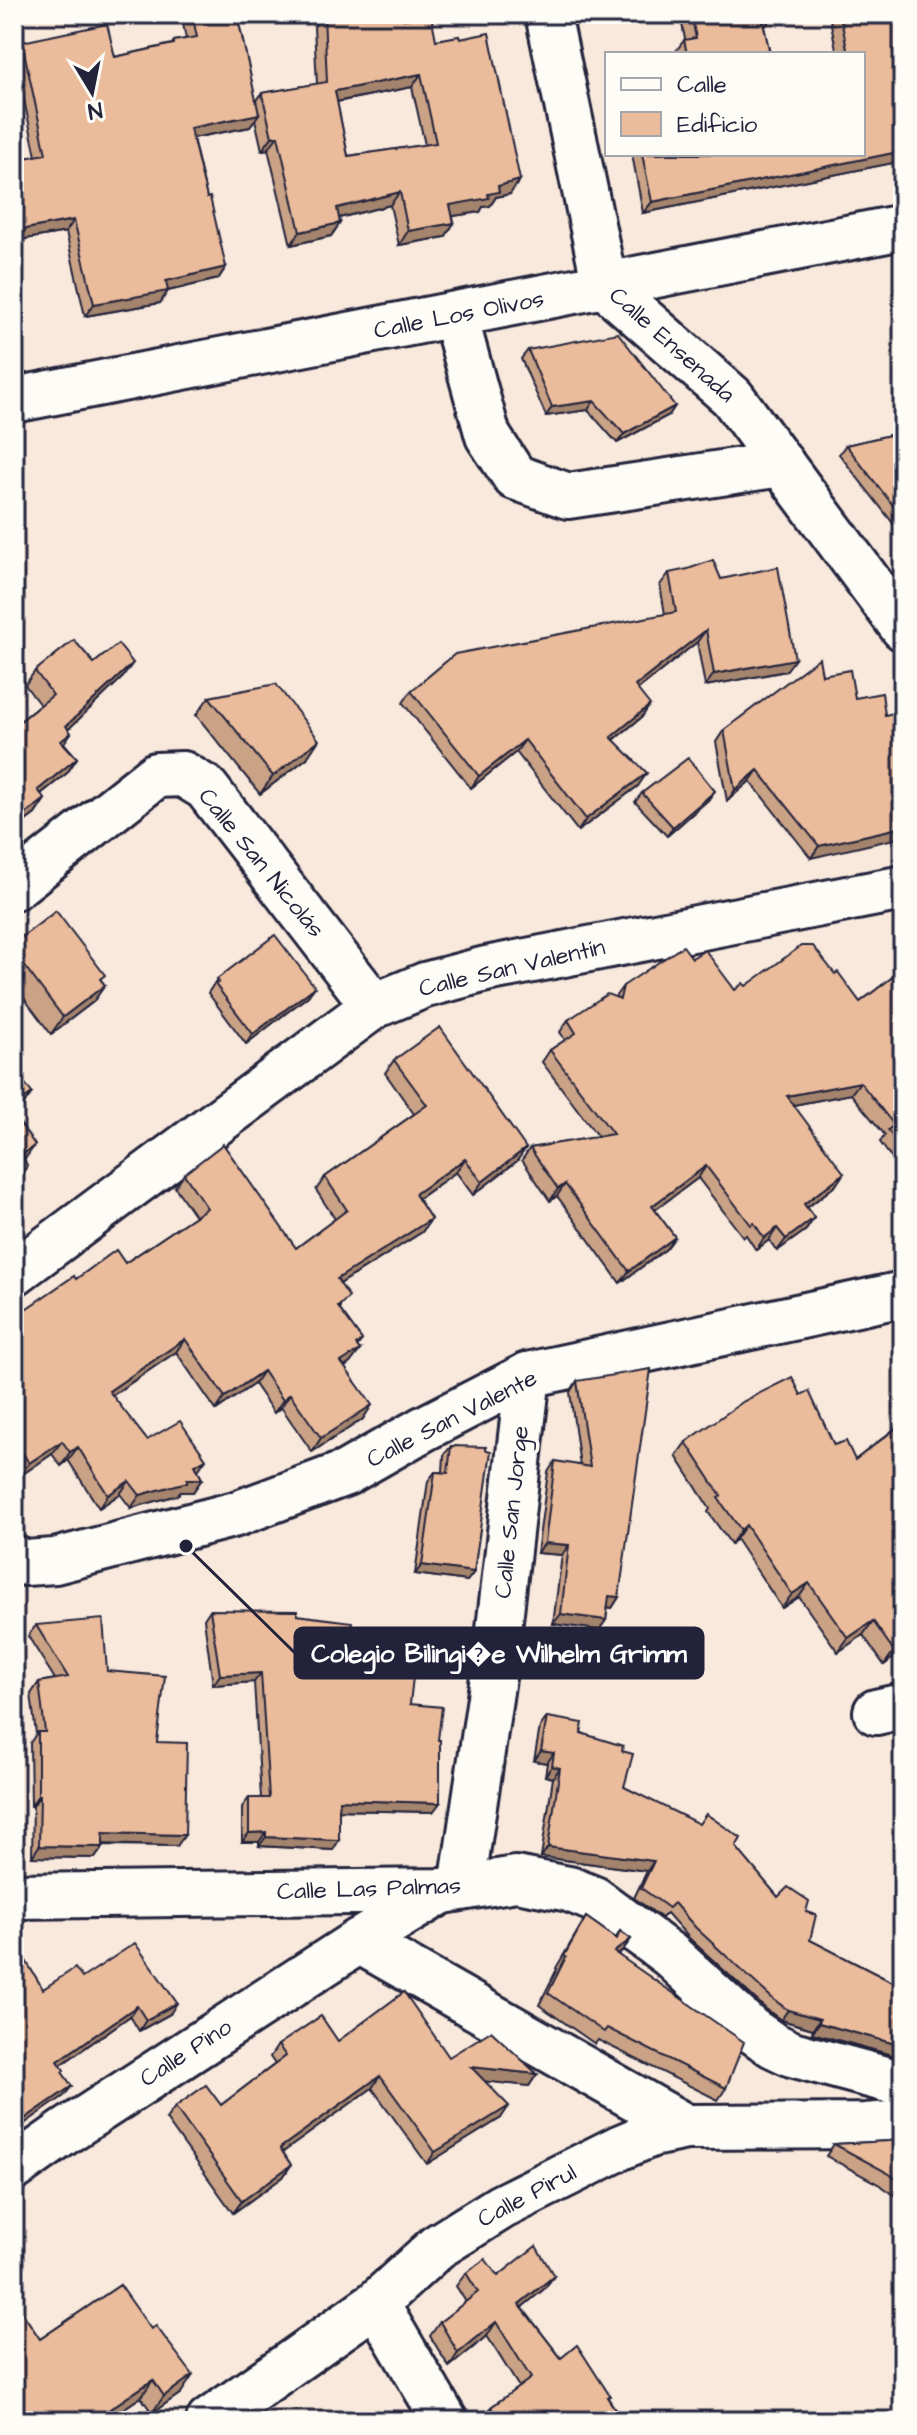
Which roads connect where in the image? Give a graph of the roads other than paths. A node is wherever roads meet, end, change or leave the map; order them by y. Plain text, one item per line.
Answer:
1 (548, 14) edge
2 (903, 227) edge
3 (605, 286) junction
4 (455, 316) junction
5 (14, 400) edge
6 (782, 464) junction
7 (903, 628) edge
8 (14, 887) edge
9 (903, 888) edge
10 (374, 1006) junction
11 (14, 1273) edge
12 (903, 1294) edge
13 (528, 1375) junction
14 (34, 1560) edge
15 (452, 1889) junction
16 (14, 1896) edge
17 (359, 1941) junction
18 (903, 2084) edge
19 (903, 2123) edge
20 (686, 2127) junction
21 (14, 2168) edge
22 (376, 2303) junction
23 (209, 2421) edge
24 (445, 2421) edge

1 - 3 street, Calle Ensenada
2 - 3 street, Calle Los Olivos
3 - 4 street, Calle Los Olivos
3 - 6 street, Calle Ensenada
4 - 5 street, Calle Los Olivos
4 - 6 street
6 - 7 street, Calle Ensenada
8 - 10 street, Calle San Nicolás
9 - 10 street, Calle San Valentín
10 - 11 street, Calle San Valentín
12 - 13 street, Calle San Valente
13 - 14 street, Calle San Valente
13 - 15 street, Calle San Jorge
15 - 16 street, Calle Las Palmas
15 - 17 street, Calle Pino
15 - 18 street, Calle Las Palmas
17 - 20 street
17 - 21 street, Calle Pino
19 - 20 street, Calle Pirul
20 - 22 street, Calle Pirul
22 - 23 street, Calle Pirul
22 - 24 street

